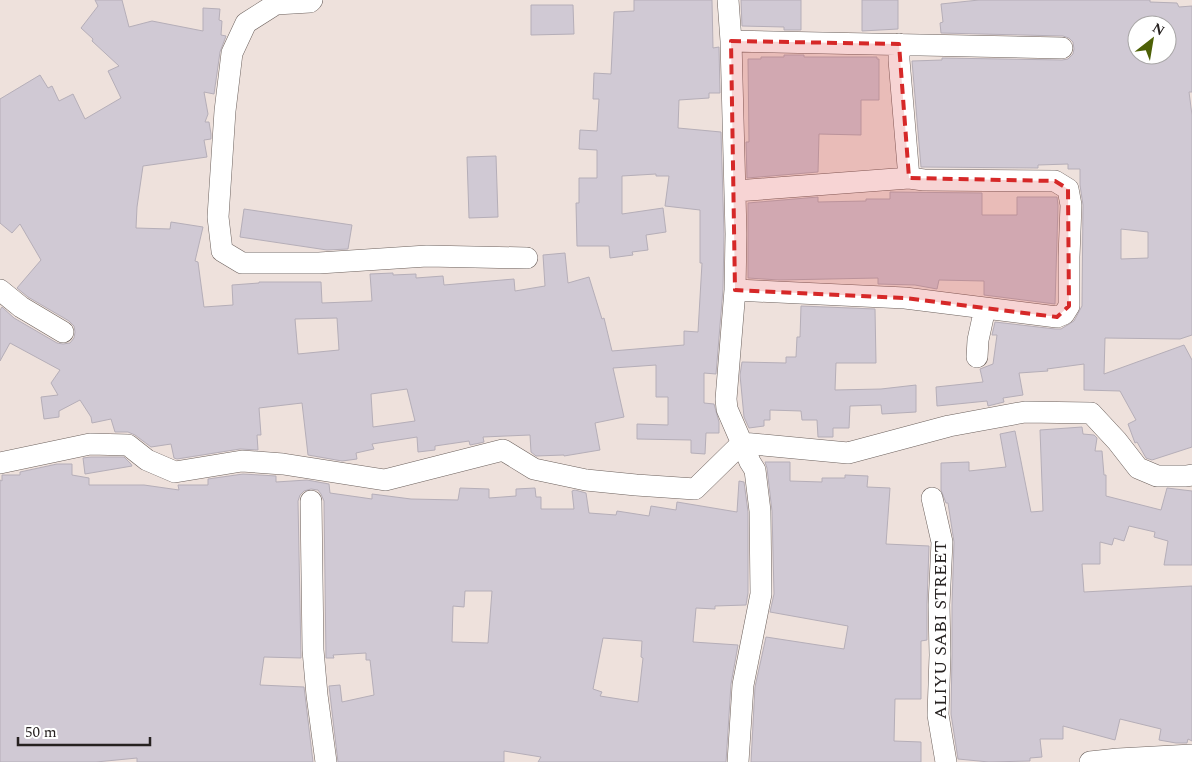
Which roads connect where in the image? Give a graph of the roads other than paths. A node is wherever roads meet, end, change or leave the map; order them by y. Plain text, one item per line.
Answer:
1 (312, 0) edge
2 (728, 0) edge
3 (731, 41) junction
4 (899, 44) junction
5 (1062, 48) dead end
6 (910, 178) junction
7 (736, 191) junction
8 (527, 258) dead end
9 (0, 290) edge
10 (735, 290) junction
11 (985, 308) junction
12 (63, 332) dead end
13 (977, 357) dead end
14 (742, 443) junction
15 (0, 464) edge
16 (1192, 475) edge
17 (932, 498) dead end
18 (311, 500) dead end
19 (1192, 755) edge
20 (326, 762) edge
21 (738, 762) edge
22 (946, 762) edge
23 (1090, 762) edge

1 - 8 street
2 - 3 street
3 - 4 street
3 - 7 street
4 - 5 street
4 - 6 street
6 - 7 street
6 - 11 street
7 - 10 street
9 - 12 street
10 - 11 street
10 - 14 street
11 - 13 street
14 - 15 street
14 - 16 street
14 - 21 street
17 - 22 street, ALIYU SABI STREET
18 - 20 street
19 - 23 street

